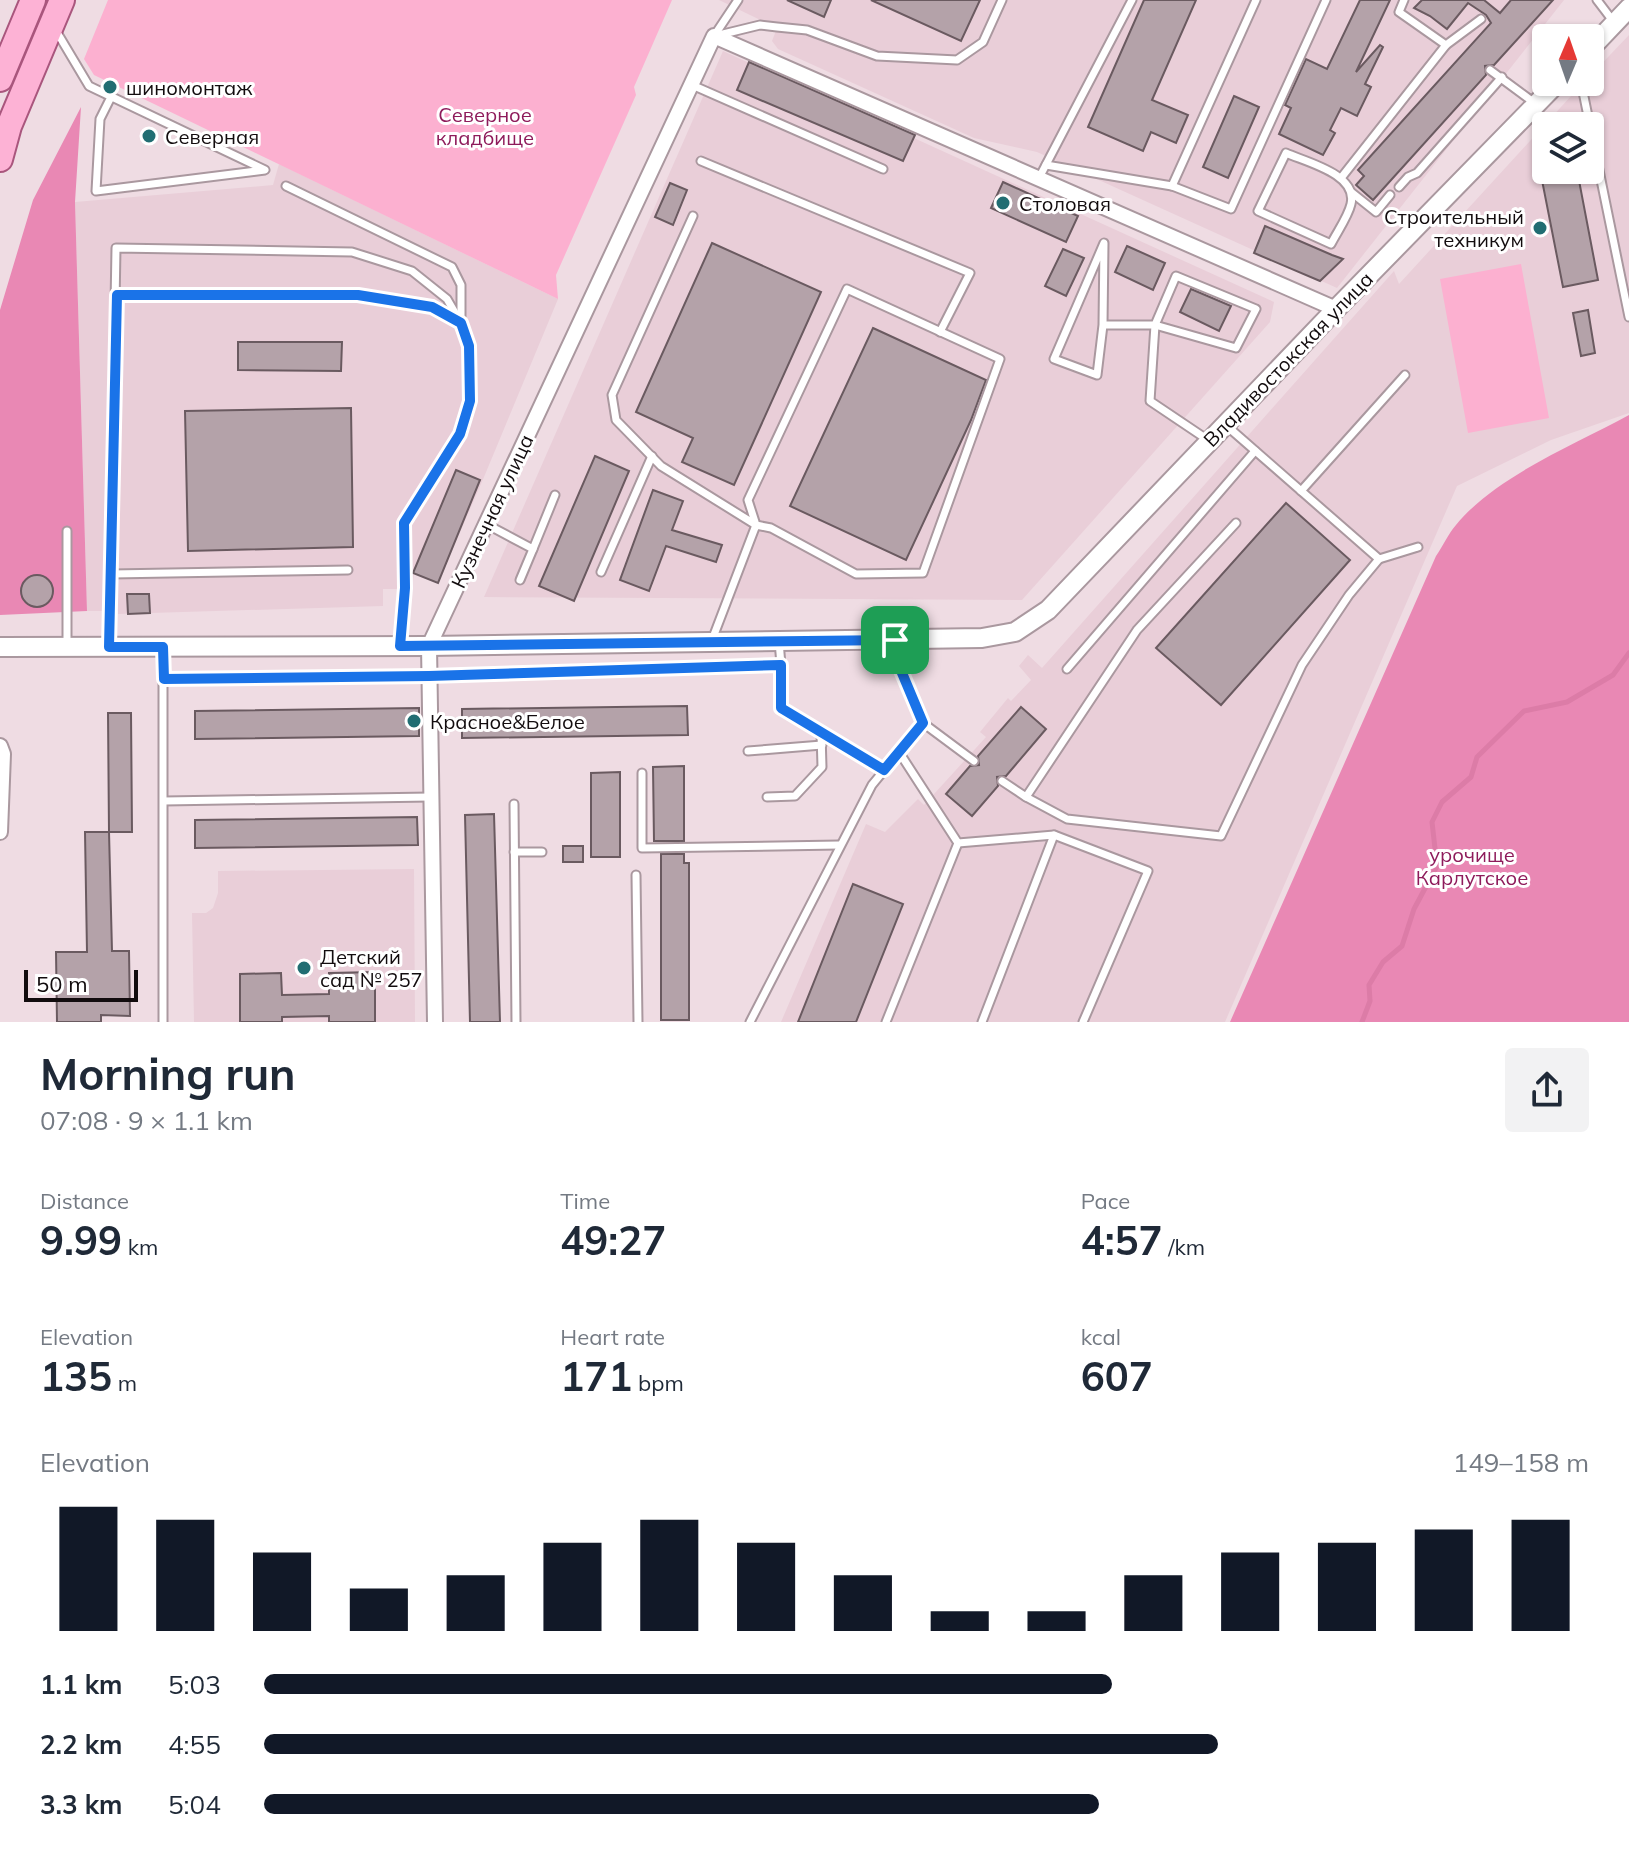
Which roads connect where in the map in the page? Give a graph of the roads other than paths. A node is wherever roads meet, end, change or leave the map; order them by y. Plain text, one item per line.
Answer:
1 (33, 0) edge
2 (62, 0) edge
3 (738, 0) edge
4 (1002, 0) edge
5 (1132, 0) edge
6 (1256, 0) edge
7 (1326, 0) edge
8 (1404, 0) edge
9 (1597, 0) edge
10 (1629, 8) edge
11 (1481, 19) dead end
12 (1615, 22) junction
13 (52, 24) junction
14 (1604, 34) edge
15 (714, 36) junction
16 (1446, 45) junction
17 (1490, 70) dead end
18 (1502, 77) junction
19 (0, 79) edge
20 (692, 85) junction
21 (1544, 96) edge
22 (1584, 96) edge
23 (111, 97) junction
24 (1536, 104) junction
25 (0, 159) edge
26 (701, 161) dead end
27 (1046, 165) junction
28 (883, 169) dead end
29 (1341, 178) junction
30 (1038, 180) junction
31 (286, 186) dead end
32 (1172, 186) junction
33 (1399, 187) dead end
34 (1351, 192) junction
35 (1390, 195) dead end
36 (693, 216) dead end
37 (1626, 289) edge
38 (117, 295) junction
39 (1336, 309) junction
40 (1629, 317) edge
41 (461, 323) junction
42 (1103, 325) junction
43 (1155, 325) junction
44 (940, 332) junction
45 (1405, 375) dead end
46 (1225, 424) junction
47 (1210, 441) junction
48 (1255, 451) junction
49 (652, 456) junction
50 (1301, 491) junction
51 (555, 495) dead end
52 (1236, 523) dead end
53 (486, 524) junction
54 (756, 525) junction
55 (67, 531) dead end
56 (1418, 547) dead end
57 (533, 549) junction
58 (1379, 559) junction
59 (348, 570) dead end
60 (601, 572) dead end
61 (112, 574) junction
62 (520, 580) dead end
63 (895, 640) junction
64 (779, 641) junction
65 (711, 642) junction
66 (400, 646) junction
67 (429, 646) junction
68 (0, 647) edge
69 (67, 647) junction
70 (109, 647) junction
71 (163, 647) junction
72 (781, 665) junction
73 (1067, 669) dead end
74 (429, 676) junction
75 (164, 679) junction
76 (923, 723) junction
77 (821, 733) junction
78 (822, 745) junction
79 (0, 746) edge
80 (748, 751) dead end
81 (899, 752) junction
82 (974, 761) dead end
83 (884, 770) junction
84 (642, 773) dead end
85 (1002, 781) dead end
86 (430, 797) junction
87 (767, 797) dead end
88 (1026, 797) junction
89 (164, 801) junction
90 (514, 804) dead end
91 (0, 832) edge
92 (1054, 835) junction
93 (958, 843) junction
94 (839, 845) junction
95 (514, 852) junction
96 (542, 852) dead end
97 (636, 875) dead end
98 (163, 1022) edge
99 (435, 1022) edge
100 (516, 1022) edge
101 (638, 1022) edge
102 (750, 1022) edge
103 (886, 1022) edge
104 (982, 1022) edge
105 (1083, 1022) edge

1 - 19 main road
2 - 13 main road
3 - 15 lane
4 - 15 lane
5 - 27 lane
6 - 32 lane
7 - 32 lane
8 - 16 lane
9 - 12 lane
10 - 12 street
11 - 16 lane
12 - 14 street
13 - 23 lane
13 - 25 main road
15 - 20 street, Кузнечная улица
15 - 30 street
16 - 29 lane
17 - 18 lane
18 - 24 lane
18 - 33 lane
20 - 28 lane
20 - 53 street, Кузнечная улица
21 - 24 street, Владивостокская улица
22 - 37 lane
23 - 23 lane
24 - 39 street, Владивостокская улица
26 - 44 lane
27 - 30 lane
27 - 32 lane
29 - 34 lane
29 - 34 lane
30 - 39 street
31 - 41 lane
34 - 35 lane
36 - 49 lane
37 - 40 lane
38 - 41 lane
38 - 41 lane
38 - 61 lane
39 - 46 street, Владивостокская улица
41 - 66 lane
42 - 42 lane
42 - 43 lane
43 - 43 lane
43 - 47 lane
44 - 54 lane
44 - 54 lane
45 - 50 lane
46 - 47 street, Владивостокская улица
46 - 48 lane
47 - 63 street, Владивостокская улица
48 - 50 lane
48 - 73 lane
49 - 54 lane
49 - 60 lane
50 - 58 lane
51 - 57 lane
52 - 88 lane
53 - 57 lane
53 - 67 street, Кузнечная улица
54 - 65 lane
55 - 69 lane
56 - 58 lane
57 - 62 lane
58 - 88 lane
59 - 61 lane
61 - 70 lane
63 - 64 street
63 - 76 lane
64 - 65 street
64 - 72 lane
65 - 67 street
66 - 67 street
66 - 71 street
67 - 74 street, Кузнечная улица
68 - 69 street
69 - 70 street
70 - 71 street
71 - 75 lane
72 - 74 lane
72 - 77 lane
74 - 75 lane
74 - 86 street, Кузнечная улица
75 - 89 lane
76 - 81 lane
76 - 82 lane
77 - 78 lane
77 - 83 lane
78 - 80 lane
78 - 87 lane
79 - 91 street
81 - 83 lane
81 - 93 lane
83 - 94 lane
84 - 94 lane
85 - 88 lane
86 - 89 lane
86 - 99 street, Кузнечная улица
89 - 98 lane
90 - 95 lane
92 - 93 lane
92 - 104 lane
92 - 105 lane
93 - 103 lane
94 - 102 lane
95 - 96 lane
95 - 100 lane
97 - 101 lane

